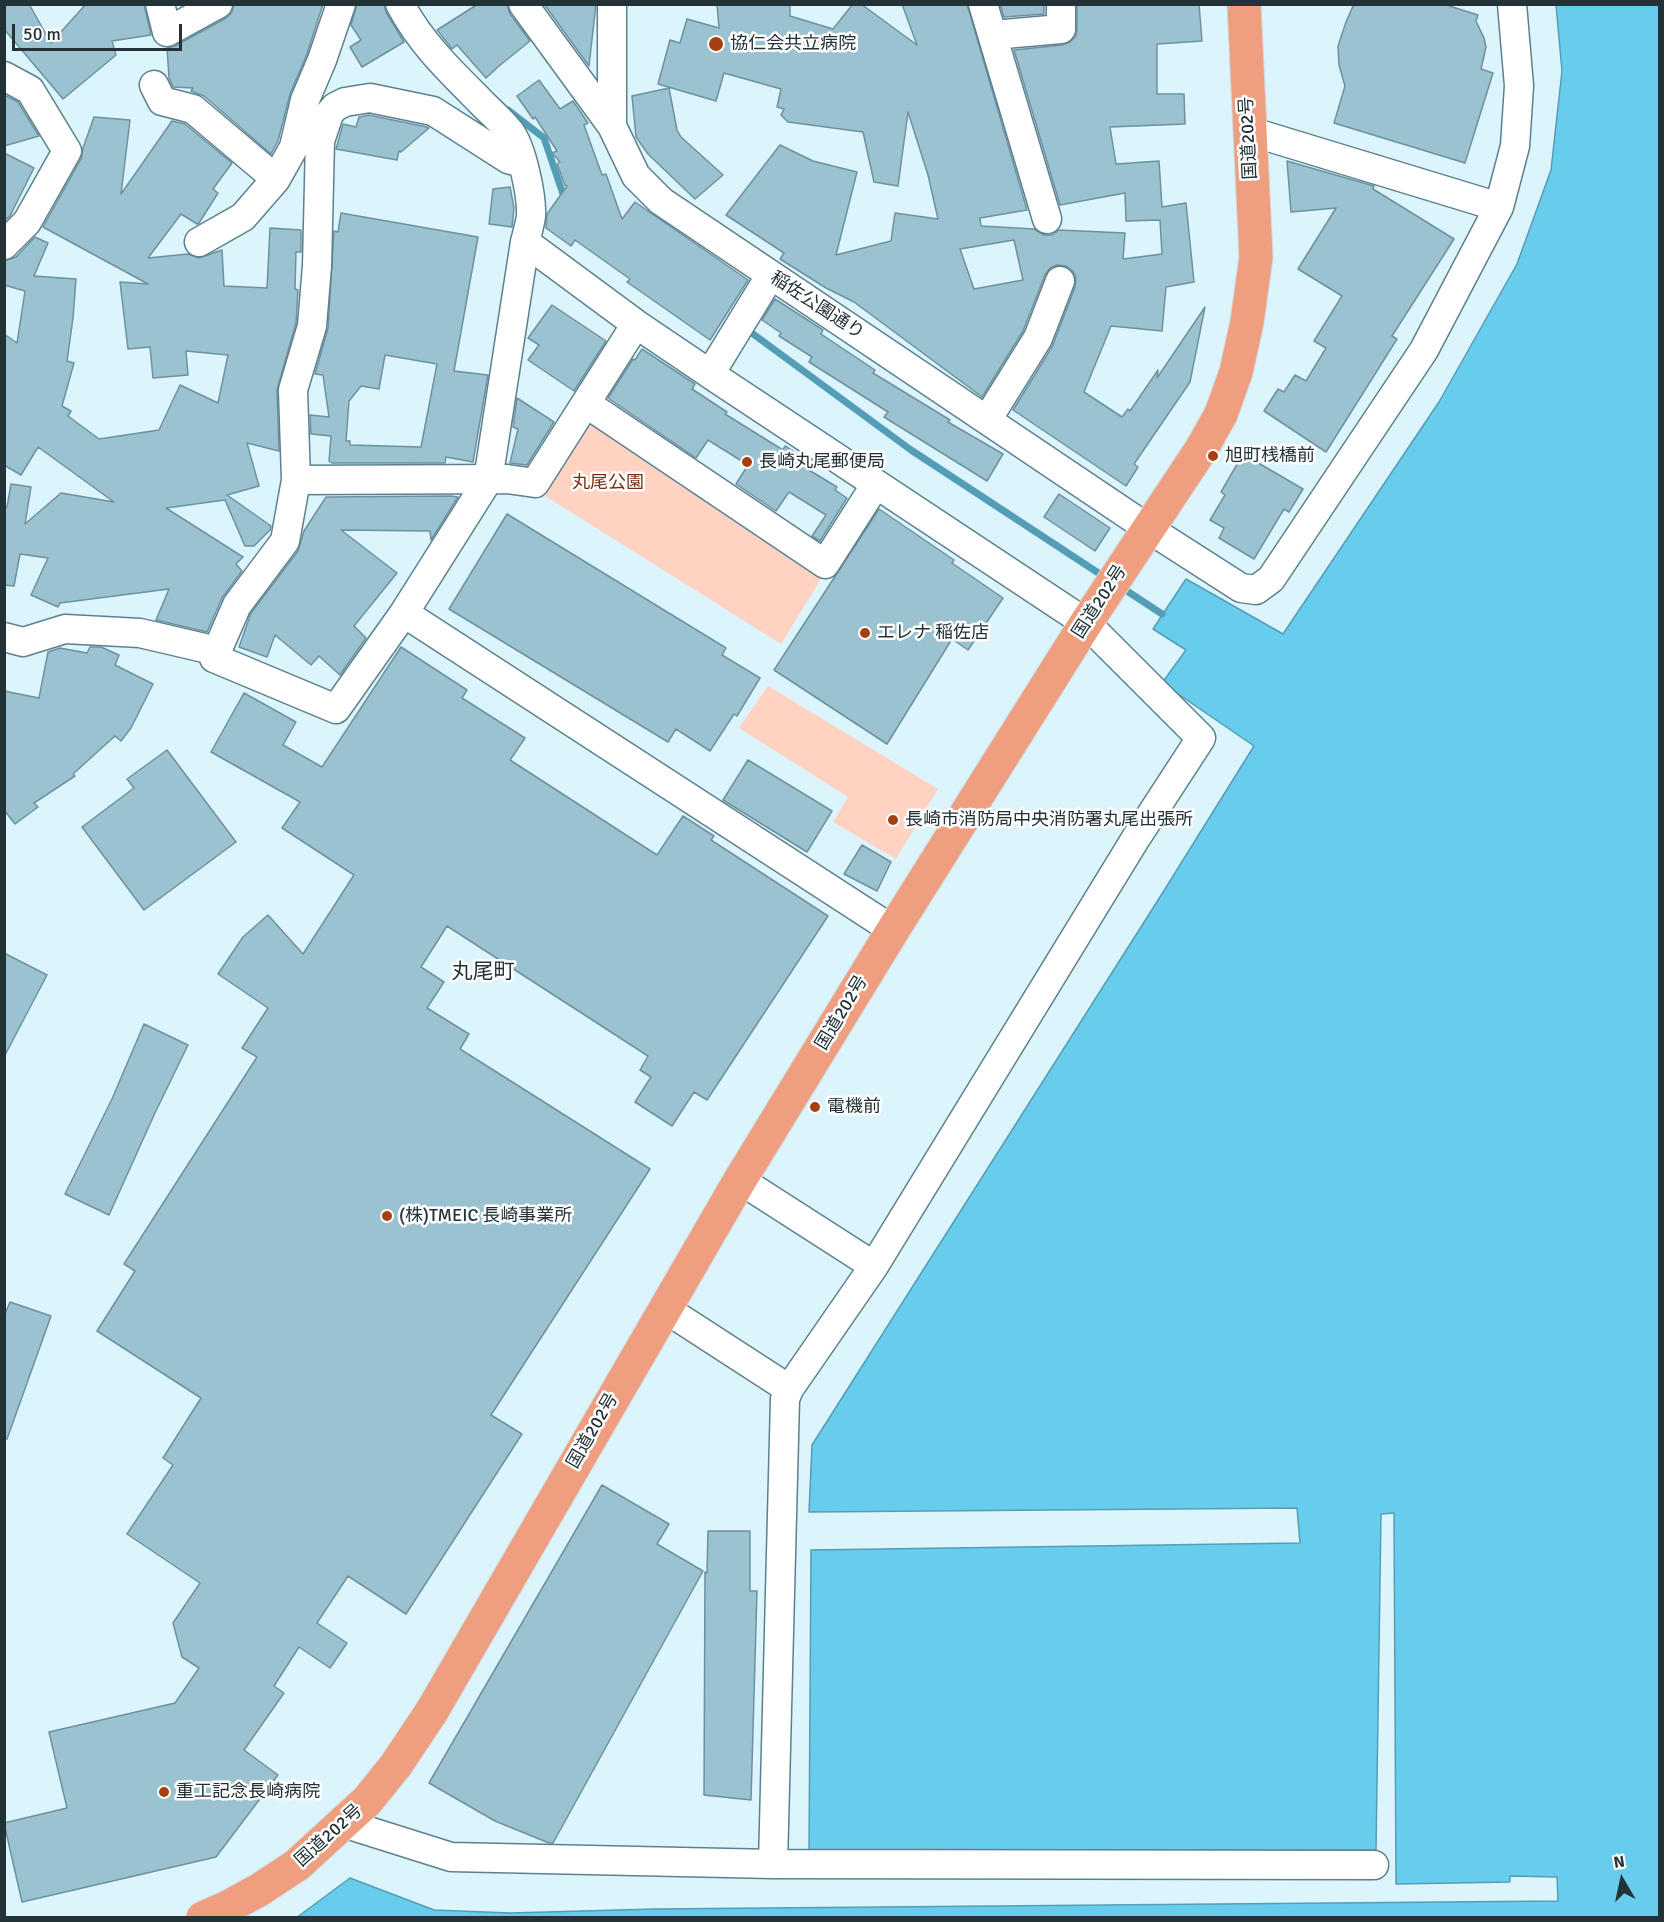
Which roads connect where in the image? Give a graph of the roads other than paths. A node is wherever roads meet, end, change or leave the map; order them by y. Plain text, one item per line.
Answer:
1 (160, 4) edge
2 (218, 4) edge
3 (341, 4) edge
4 (400, 4) edge
5 (523, 4) edge
6 (612, 4) edge
7 (983, 4) edge
8 (1061, 4) edge
9 (1244, 4) edge
10 (1512, 4) edge
11 (993, 34) junction
12 (4, 76) edge
13 (154, 86) dead end
14 (612, 126) junction
15 (1249, 131) junction
16 (522, 163) junction
17 (276, 179) junction
18 (1499, 207) junction
19 (1047, 219) dead end
20 (199, 242) dead end
21 (525, 242) junction
22 (4, 245) edge
23 (770, 276) junction
24 (1060, 281) dead end
25 (636, 324) junction
26 (716, 363) junction
27 (587, 404) junction
28 (987, 420) junction
29 (296, 480) junction
30 (488, 480) junction
31 (876, 484) junction
32 (1142, 539) junction
33 (404, 613) junction
34 (1092, 614) junction
35 (4, 637) edge
36 (217, 651) junction
37 (893, 930) junction
38 (740, 1180) junction
39 (874, 1266) junction
40 (664, 1308) junction
41 (789, 1389) junction
42 (343, 1823) junction
43 (773, 1864) junction
44 (1374, 1865) dead end
45 (203, 1917) edge

1 - 2 street
3 - 17 street
4 - 16 street
5 - 14 street
6 - 14 street, 稲佐公園通り
7 - 11 street
8 - 11 street
9 - 15 highway, 国道202号
10 - 18 street, 稲佐公園通り
11 - 19 street
12 - 22 street
13 - 17 street
14 - 23 street, 稲佐公園通り
15 - 18 street
15 - 32 highway, 国道202号
16 - 21 street
16 - 29 street
17 - 20 street
18 - 32 street, 稲佐公園通り
21 - 25 street
21 - 30 street
23 - 26 street
23 - 28 street, 稲佐公園通り
24 - 28 street
25 - 26 street
25 - 27 street
26 - 31 street
27 - 30 street
27 - 31 street
28 - 32 street, 稲佐公園通り
29 - 30 street
29 - 36 street
30 - 33 street
31 - 34 street
32 - 34 highway, 国道202号
33 - 36 street
33 - 37 street
34 - 37 highway, 国道202号
34 - 39 street
35 - 36 street
37 - 38 highway, 国道202号
38 - 39 street
38 - 40 highway, 国道202号
39 - 41 street
40 - 41 street
40 - 42 highway, 国道202号
41 - 43 street
42 - 43 street
42 - 45 highway, 国道202号
43 - 44 street

